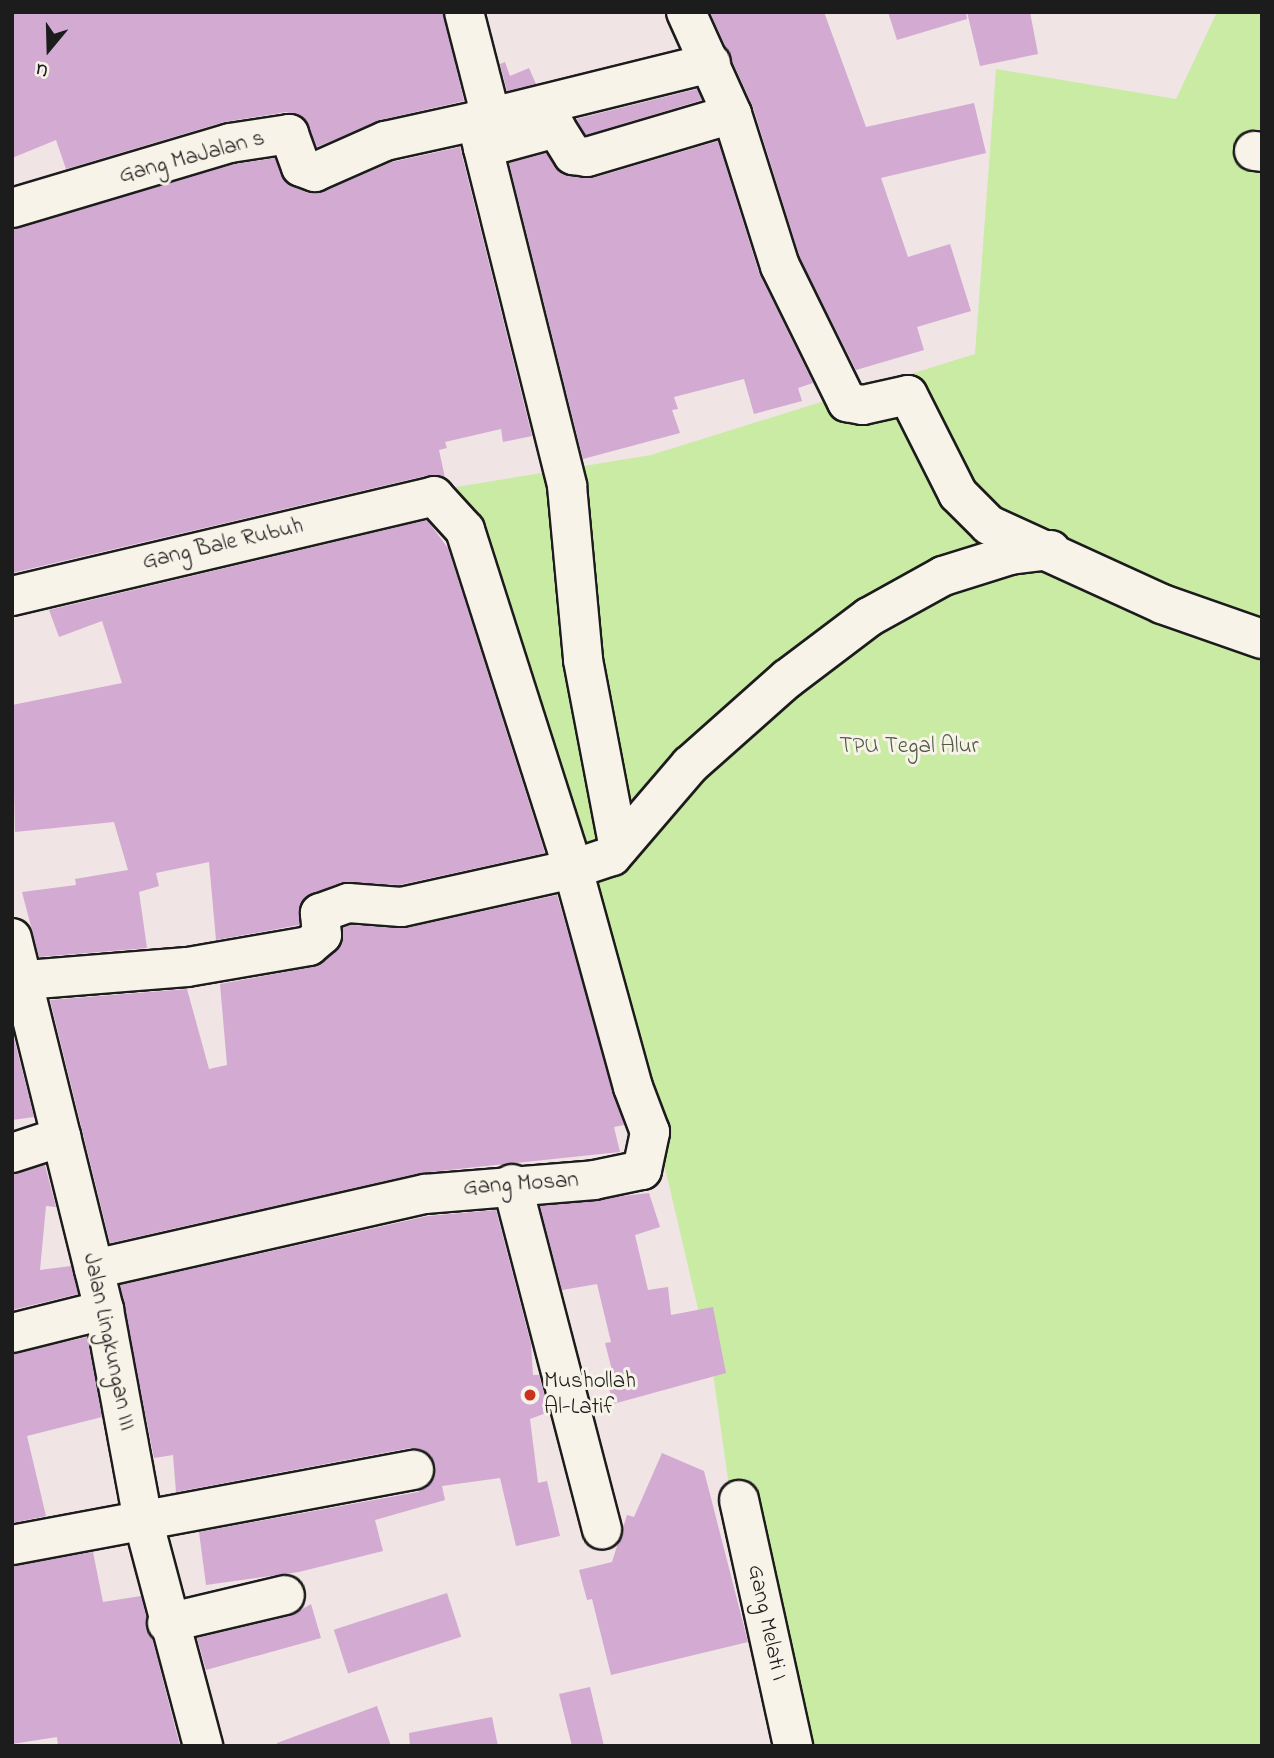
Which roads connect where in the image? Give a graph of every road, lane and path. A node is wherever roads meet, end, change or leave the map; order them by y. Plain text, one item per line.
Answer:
1 (464, 12) edge
2 (686, 12) edge
3 (711, 63) junction
4 (732, 114) junction
5 (483, 129) junction
6 (12, 208) edge
7 (1051, 550) junction
8 (12, 596) edge
9 (1262, 639) edge
10 (618, 848) junction
11 (573, 869) junction
12 (16, 952) edge
13 (61, 1137) junction
14 (12, 1153) edge
15 (512, 1184) junction
16 (94, 1269) junction
17 (104, 1310) junction
18 (12, 1333) edge
19 (414, 1470) dead end
20 (739, 1500) dead end
21 (143, 1520) junction
22 (602, 1529) dead end
23 (12, 1545) edge
24 (285, 1595) dead end
25 (167, 1623) junction
26 (203, 1746) edge
27 (793, 1746) edge

1 - 5 street
2 - 3 street
3 - 4 street
3 - 5 street
4 - 5 street, Gang MaJalan s
4 - 7 street
5 - 6 street, Gang MaJalan s
5 - 10 street
7 - 9 street
7 - 10 street
8 - 11 street, Gang Bale Rubuh
10 - 11 street
11 - 12 street
11 - 15 street, Gang Mosan
12 - 13 street, Jalan Lingkungan III
13 - 14 street
13 - 16 street, Jalan Lingkungan III
15 - 16 street, Gang Mosan
15 - 22 street
16 - 17 street, Jalan Lingkungan III
17 - 18 street
17 - 21 street, Jalan Lingkungan III
19 - 21 street
20 - 27 street, Gang Melati I
21 - 23 street
21 - 25 street, Jalan Lingkungan III
24 - 25 street
25 - 26 street, Jalan Lingkungan III

